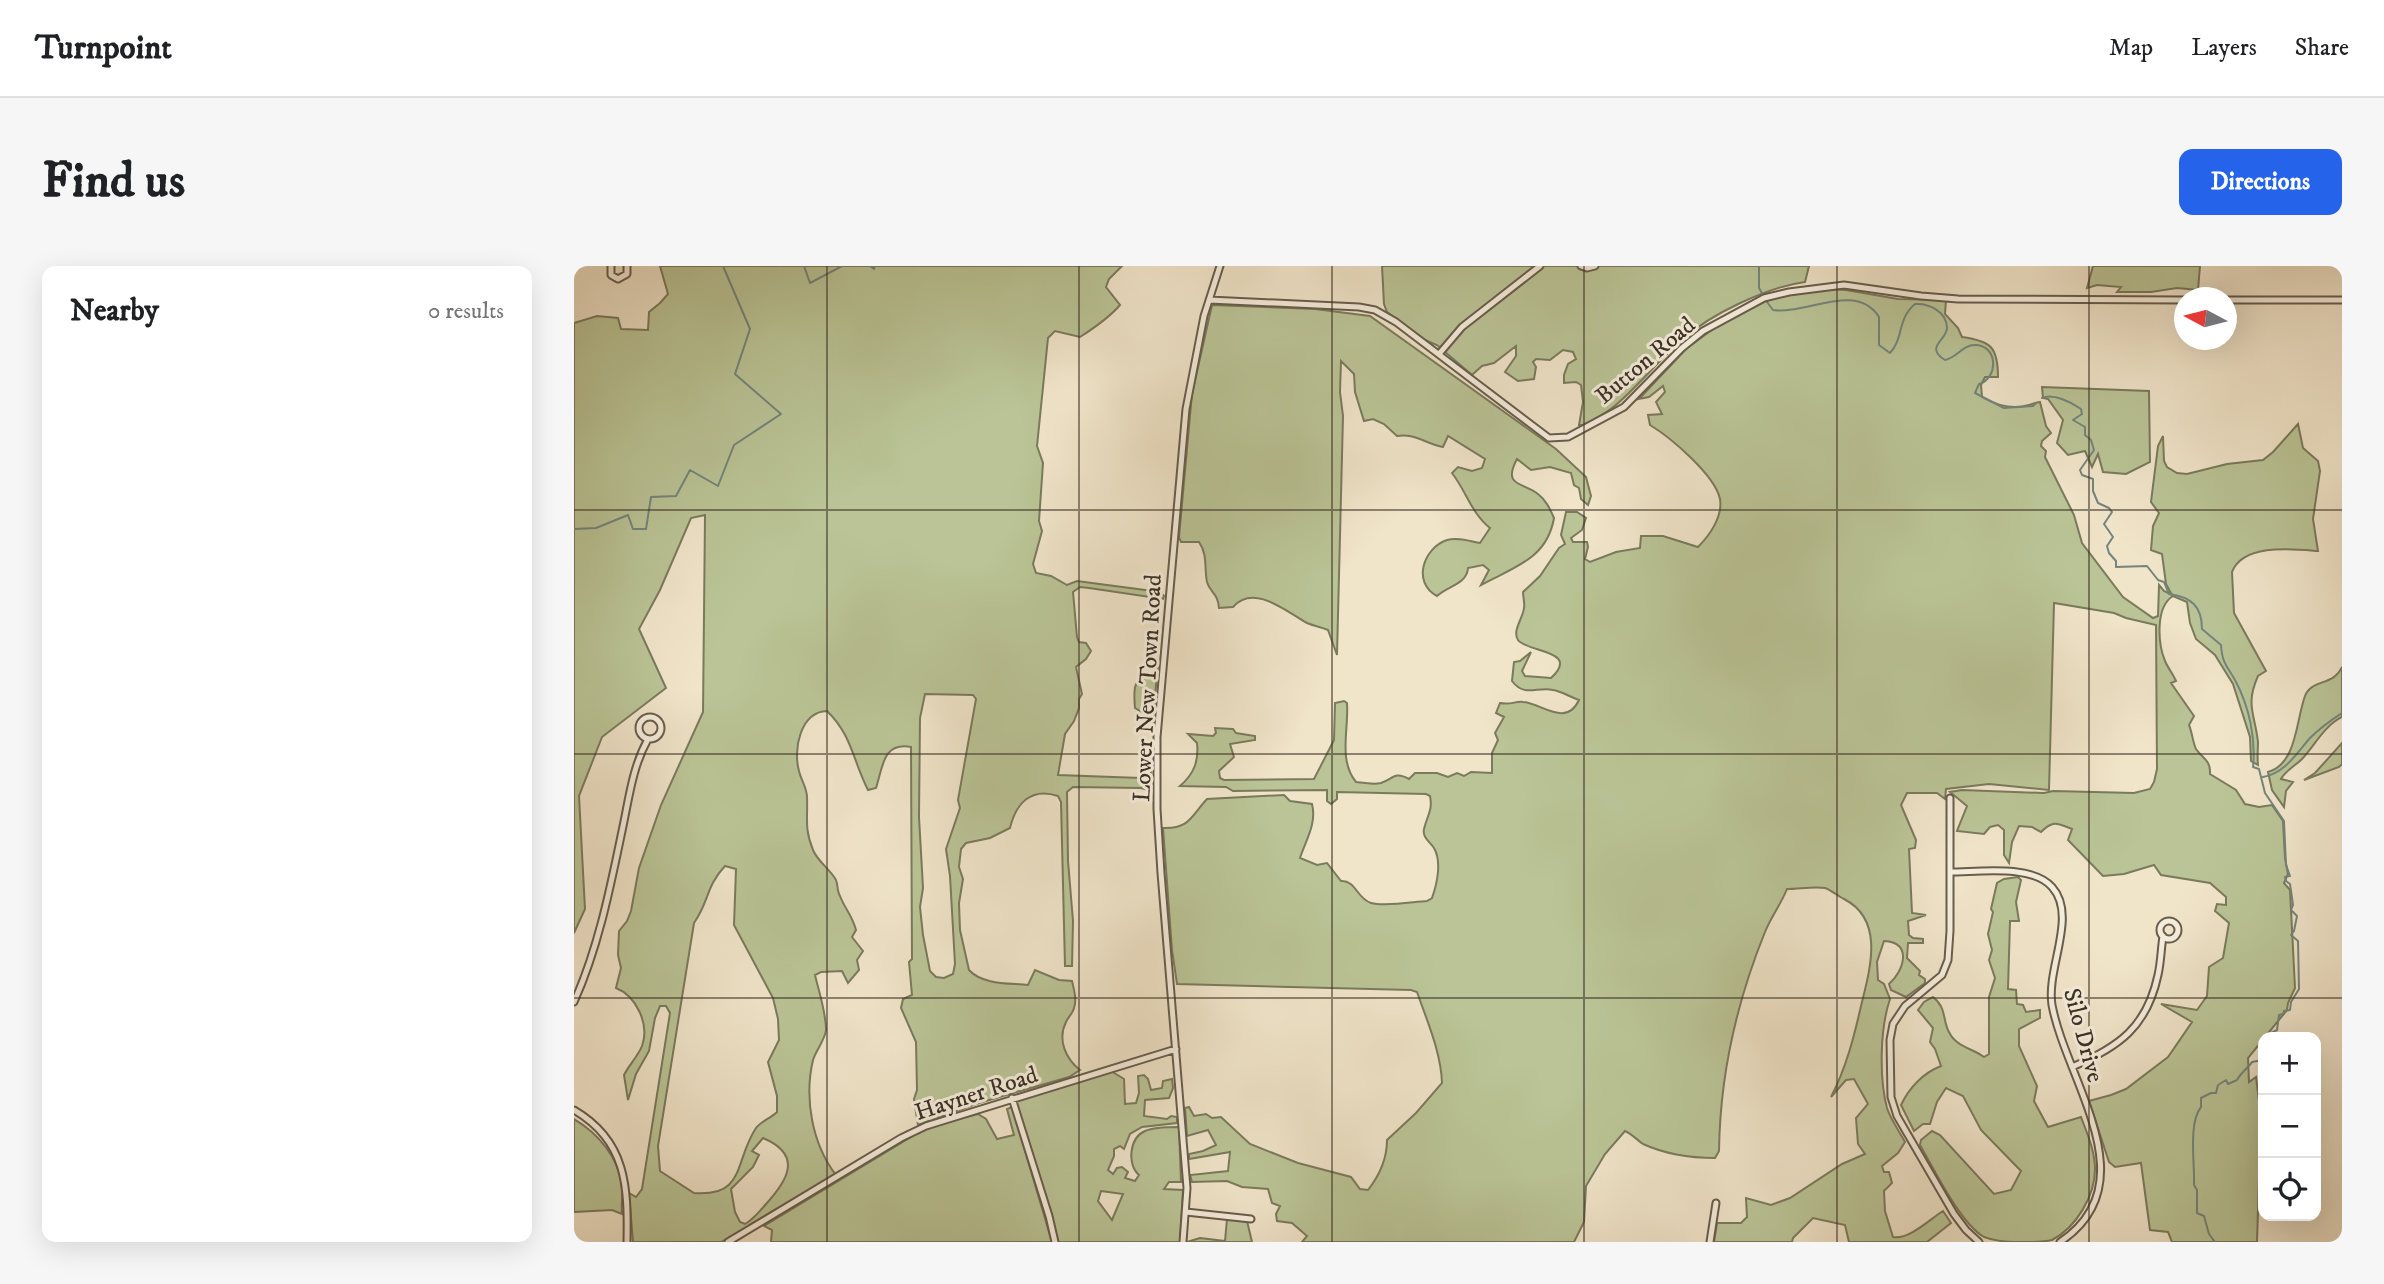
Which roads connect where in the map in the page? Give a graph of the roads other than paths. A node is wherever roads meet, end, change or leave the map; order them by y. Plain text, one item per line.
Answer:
1 (611, 266) edge
2 (627, 266) edge
3 (1220, 266) edge
4 (1540, 266) edge
5 (1581, 266) edge
6 (1595, 266) edge
7 (1209, 300) junction
8 (2174, 300) edge
9 (2237, 300) edge
10 (2342, 300) edge
11 (1439, 354) junction
12 (648, 739) junction
13 (1950, 798) dead end
14 (1950, 872) junction
15 (2163, 936) dead end
16 (574, 1002) edge
17 (1176, 1049) junction
18 (2072, 1067) junction
19 (1012, 1098) junction
20 (574, 1110) edge
21 (1716, 1203) dead end
22 (1186, 1212) junction
23 (1251, 1219) dead end
24 (627, 1242) edge
25 (728, 1242) edge
26 (1055, 1242) edge
27 (1183, 1242) edge
28 (1710, 1242) edge
29 (1979, 1242) edge
30 (2060, 1242) edge

1 - 2 street
3 - 7 street, Lower New Town Road
4 - 11 street
5 - 6 street
7 - 11 street, Button Road
7 - 17 street, Lower New Town Road
8 - 11 street, Button Road
9 - 10 street
12 - 12 street
12 - 16 street
13 - 14 street
14 - 18 street, Silo Drive
14 - 29 street
15 - 18 street
17 - 19 street, Hayner Road
17 - 22 street, Lower New Town Road
18 - 30 street, Silo Drive
19 - 25 street, Hayner Road
19 - 26 street
20 - 24 street
21 - 28 street
22 - 23 street
22 - 27 street, Lower New Town Road

